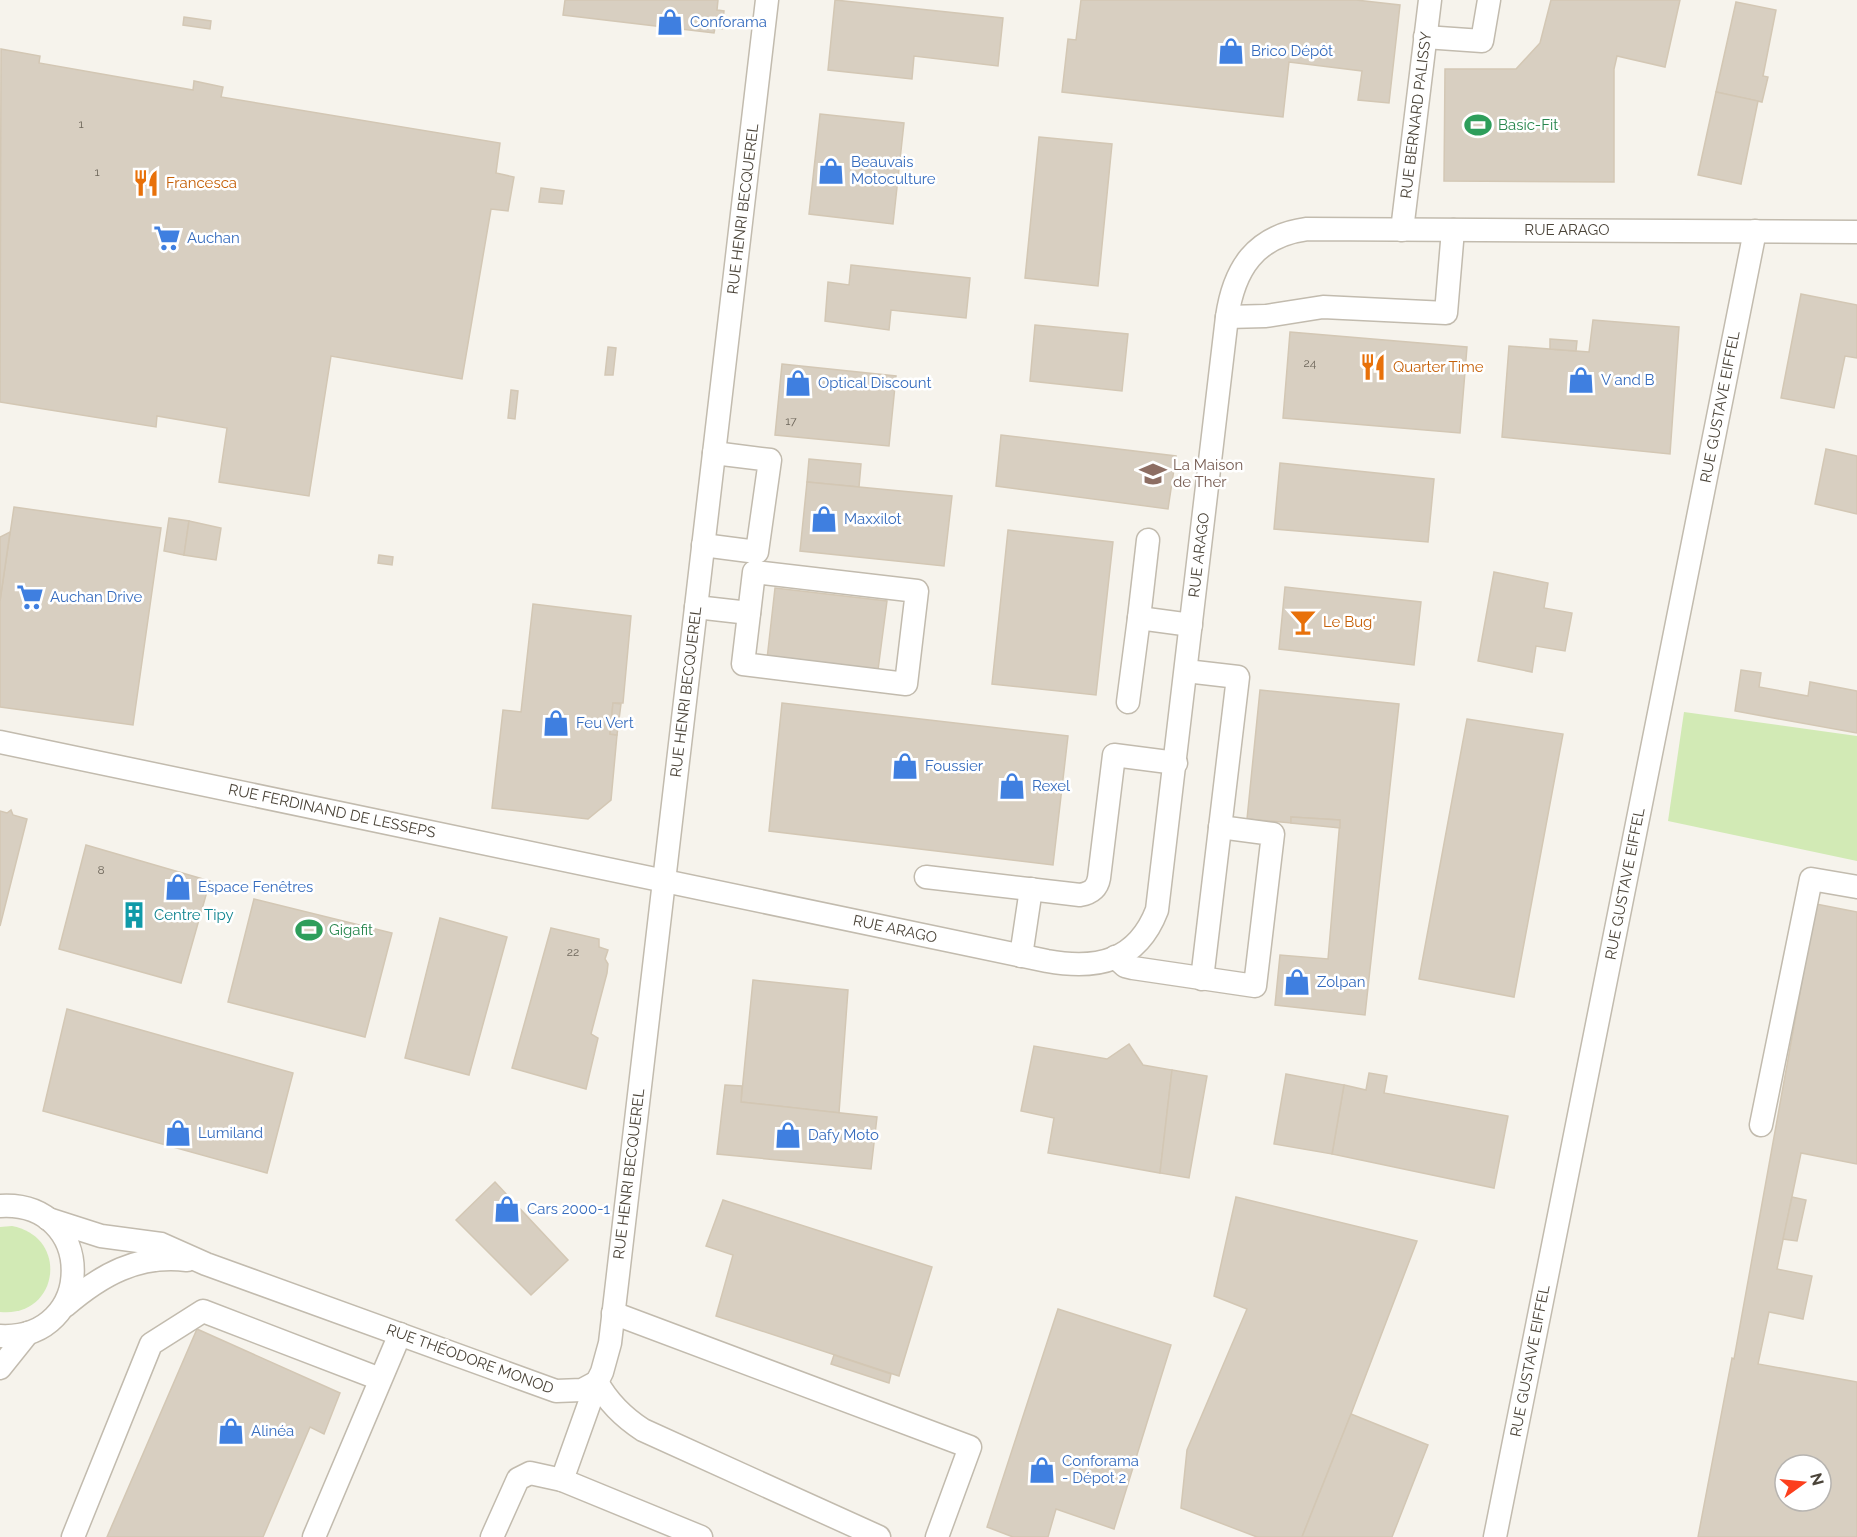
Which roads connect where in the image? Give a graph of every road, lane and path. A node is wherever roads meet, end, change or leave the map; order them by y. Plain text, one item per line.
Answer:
1 (767, 0) edge
2 (1430, 0) edge
3 (1489, 0) edge
4 (1425, 37) junction
5 (1402, 230) junction
6 (1453, 230) junction
7 (1755, 231) junction
8 (1857, 232) edge
9 (1227, 317) junction
10 (714, 453) junction
11 (1148, 540) dead end
12 (703, 545) junction
13 (696, 607) junction
14 (749, 613) junction
15 (1139, 618) junction
16 (1191, 624) junction
17 (1186, 671) junction
18 (1128, 702) dead end
19 (0, 742) edge
20 (1176, 762) junction
21 (1220, 828) junction
22 (926, 877) dead end
23 (664, 881) junction
24 (1857, 887) edge
25 (1031, 889) junction
26 (1021, 956) junction
27 (1115, 957) junction
28 (1202, 979) junction
29 (1761, 1125) dead end
30 (0, 1206) edge
31 (48, 1219) junction
32 (206, 1264) junction
33 (60, 1310) junction
34 (613, 1313) junction
35 (28, 1333) junction
36 (400, 1334) junction
37 (0, 1336) edge
38 (0, 1368) edge
39 (381, 1379) junction
40 (597, 1382) junction
41 (562, 1480) junction
42 (74, 1537) edge
43 (314, 1537) edge
44 (492, 1537) edge
45 (700, 1537) edge
46 (879, 1537) edge
47 (938, 1537) edge
48 (1495, 1537) edge

1 - 10 street, RUE HENRI BECQUEREL
2 - 4 street, RUE BERNARD PALISSY
3 - 4 street
4 - 5 street, RUE BERNARD PALISSY
5 - 6 street, RUE ARAGO
5 - 9 street, RUE ARAGO
6 - 7 street, RUE ARAGO
6 - 9 street
7 - 8 street, RUE ARAGO
7 - 48 street, RUE GUSTAVE EIFFEL
9 - 16 street, RUE ARAGO
10 - 12 street, RUE HENRI BECQUEREL
10 - 12 street
11 - 15 street
12 - 13 street, RUE HENRI BECQUEREL
13 - 14 street
13 - 23 street, RUE HENRI BECQUEREL
14 - 14 street
15 - 16 street
15 - 18 street
16 - 17 street, RUE ARAGO
17 - 20 street, RUE ARAGO
17 - 21 street
19 - 23 street, RUE FERDINAND DE LESSEPS
20 - 25 street
20 - 27 street, RUE ARAGO
21 - 28 street
21 - 28 street
22 - 25 street
23 - 26 street, RUE ARAGO
23 - 34 street, RUE HENRI BECQUEREL
24 - 29 street
25 - 26 street
26 - 27 street, RUE ARAGO
27 - 28 street
30 - 31 street, RUE THÉODORE MONOD
31 - 32 street, RUE THÉODORE MONOD
31 - 33 street
32 - 33 street, RUE THÉODORE MONOD
32 - 36 street, RUE THÉODORE MONOD
33 - 35 street, RUE THÉODORE MONOD
34 - 40 street, RUE HENRI BECQUEREL
34 - 47 street
35 - 37 street
35 - 38 street
36 - 39 street
36 - 40 street, RUE THÉODORE MONOD
39 - 42 street
39 - 43 street
40 - 41 street, RUE HENRI BECQUEREL
40 - 46 street
41 - 44 street
41 - 45 street

